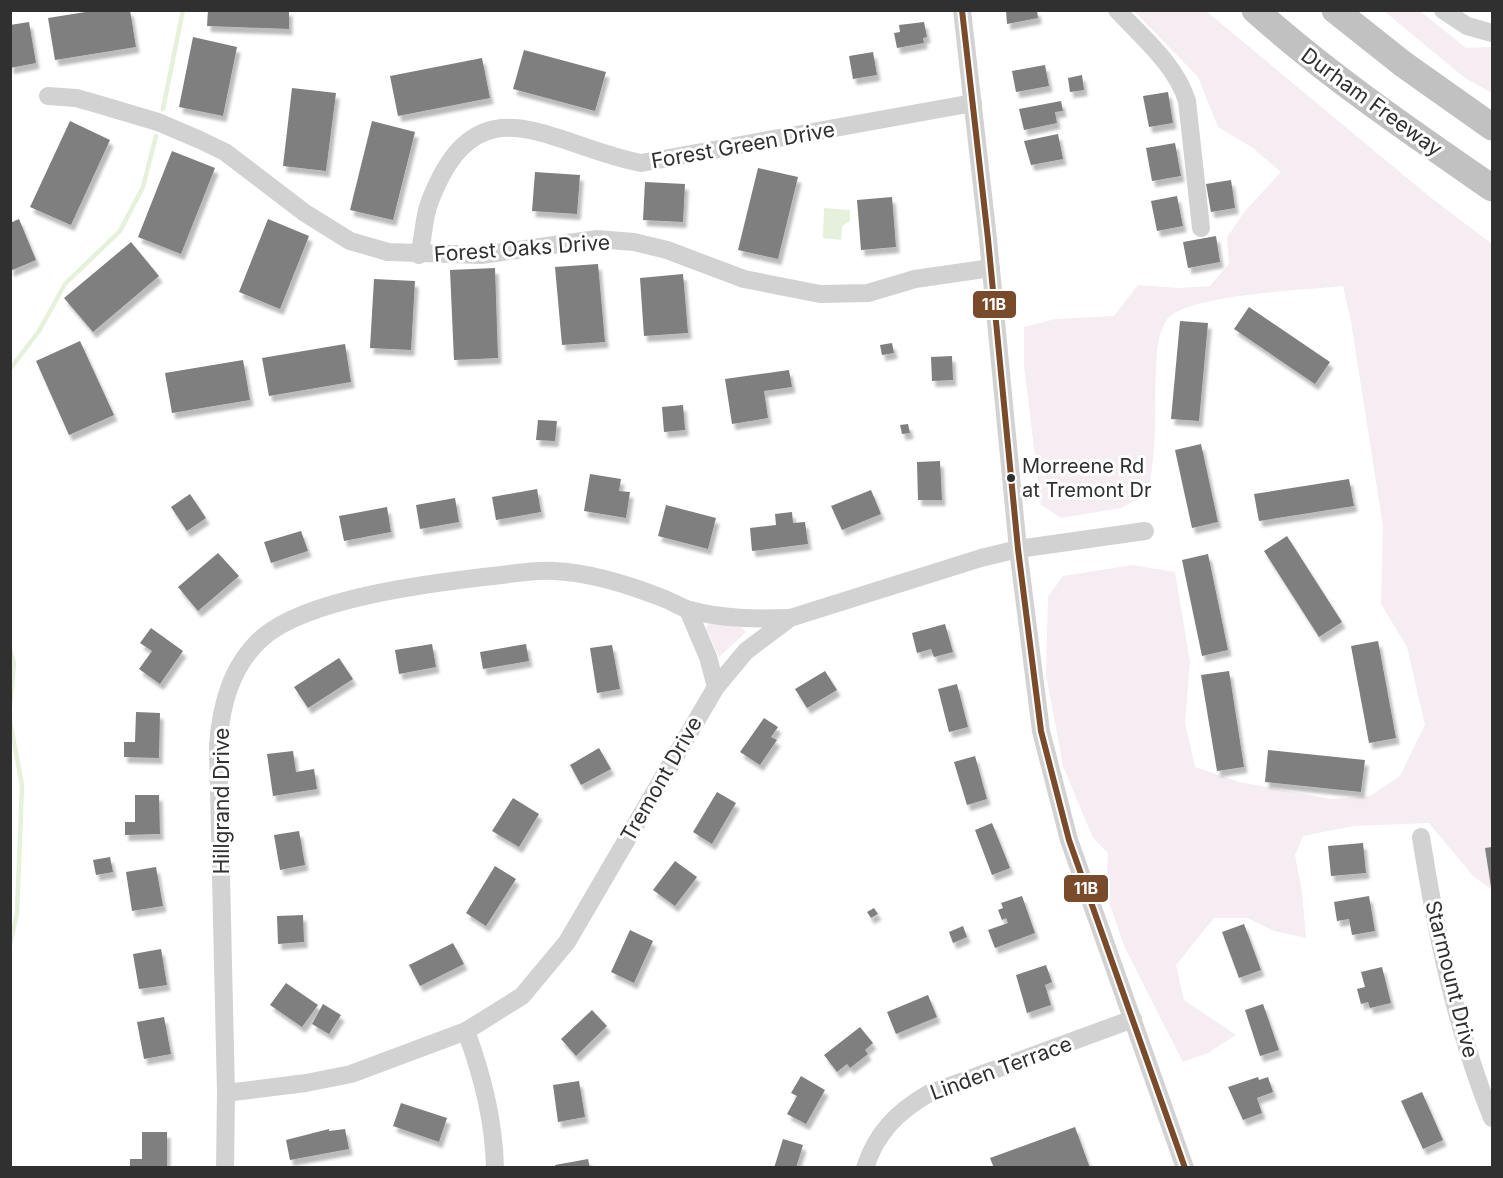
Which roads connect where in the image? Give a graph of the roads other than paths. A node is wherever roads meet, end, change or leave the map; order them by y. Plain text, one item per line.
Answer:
1 (962, 10) edge
2 (1117, 10) edge
3 (1255, 10) edge
4 (1335, 10) edge
5 (1443, 10) edge
6 (1492, 33) edge
7 (48, 96) dead end
8 (1455, 101) junction
9 (973, 103) junction
10 (1492, 118) edge
11 (1492, 127) edge
12 (1492, 188) edge
13 (1201, 228) dead end
14 (419, 255) junction
15 (991, 268) junction
16 (1145, 531) dead end
17 (1018, 549) junction
18 (688, 610) junction
19 (790, 618) junction
20 (716, 687) junction
21 (1421, 837) dead end
22 (1133, 1019) junction
23 (466, 1031) junction
24 (226, 1092) junction
25 (1492, 1118) edge
26 (225, 1167) edge
27 (495, 1167) edge
28 (865, 1167) edge
29 (1185, 1167) edge

1 - 9 street
2 - 13 street
3 - 12 highway, Durham Freeway
4 - 8 highway
5 - 6 street
7 - 14 street, Forest Oaks Drive
8 - 10 highway
8 - 11 highway
9 - 14 street, Forest Green Drive
9 - 15 street
14 - 15 street, Forest Oaks Drive
15 - 17 street
16 - 17 street, Tremont Drive
17 - 19 street, Tremont Drive
17 - 22 street
18 - 19 street, Hillgrand Drive
18 - 20 street
18 - 24 street, Hillgrand Drive
19 - 20 street, Tremont Drive
20 - 23 street, Tremont Drive
21 - 25 street, Starmount Drive
22 - 28 street, Linden Terrace
22 - 29 street
23 - 24 street, Tremont Drive
23 - 27 street
24 - 26 street, Hillgrand Drive

